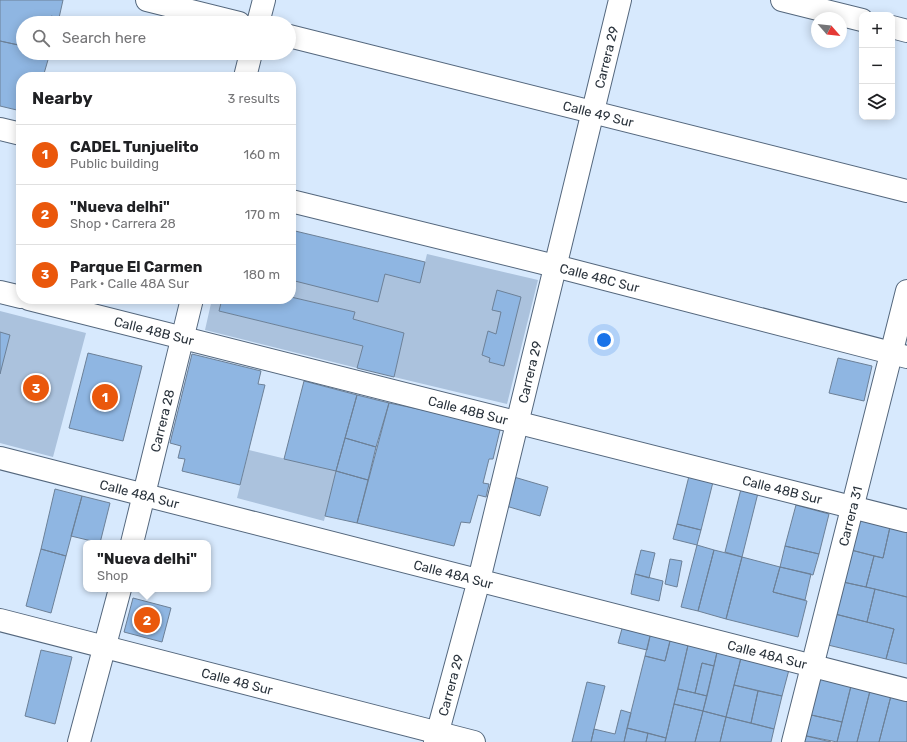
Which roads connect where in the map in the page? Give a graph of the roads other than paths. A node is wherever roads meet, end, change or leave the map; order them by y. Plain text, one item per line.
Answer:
1 (147, 0) edge
2 (264, 0) edge
3 (620, 0) edge
4 (782, 0) edge
5 (211, 16) edge
6 (260, 16) edge
7 (859, 19) edge
8 (895, 29) edge
9 (907, 31) edge
10 (296, 38) edge
11 (249, 60) edge
12 (246, 72) edge
13 (593, 112) junction
14 (0, 129) edge
15 (16, 133) edge
16 (907, 191) edge
17 (296, 202) edge
18 (555, 266) junction
19 (907, 291) edge
20 (0, 292) edge
21 (16, 296) edge
22 (49, 304) edge
23 (191, 304) edge
24 (183, 337) junction
25 (899, 355) edge
26 (517, 423) junction
27 (0, 458) edge
28 (146, 494) junction
29 (852, 508) junction
30 (907, 521) edge
31 (133, 540) edge
32 (479, 580) junction
33 (119, 592) edge
34 (0, 620) edge
35 (104, 647) junction
36 (812, 666) junction
37 (907, 690) edge
38 (437, 737) edge
39 (79, 742) edge
40 (474, 742) edge
41 (793, 742) edge

1 - 5 street
2 - 6 street
3 - 13 street, Carrera 29
4 - 7 street
8 - 9 street
10 - 13 street, Calle 49 Sur
11 - 12 street
13 - 16 street, Calle 49 Sur
13 - 18 street, Carrera 29
14 - 15 street
17 - 18 street, Calle 48C Sur
18 - 25 street, Calle 48C Sur
18 - 26 street, Carrera 29
19 - 25 street, Carrera 31
20 - 21 street
22 - 24 street, Calle 48B Sur
23 - 24 street, Carrera 28
24 - 26 street, Calle 48B Sur
24 - 28 street, Carrera 28
25 - 29 street, Carrera 31
26 - 29 street, Calle 48B Sur
26 - 32 street, Carrera 29
27 - 28 street, Calle 48A Sur
28 - 31 street, Carrera 28
28 - 32 street, Calle 48A Sur
29 - 30 street, Calle 48B Sur
29 - 36 street, Carrera 31
32 - 36 street, Calle 48A Sur
32 - 38 street, Carrera 29
33 - 35 street
34 - 35 street, Calle 48 Sur
35 - 38 street, Calle 48 Sur
35 - 39 street
36 - 37 street, Calle 48A Sur
36 - 41 street, Carrera 31
38 - 40 street, Calle 48 Sur

